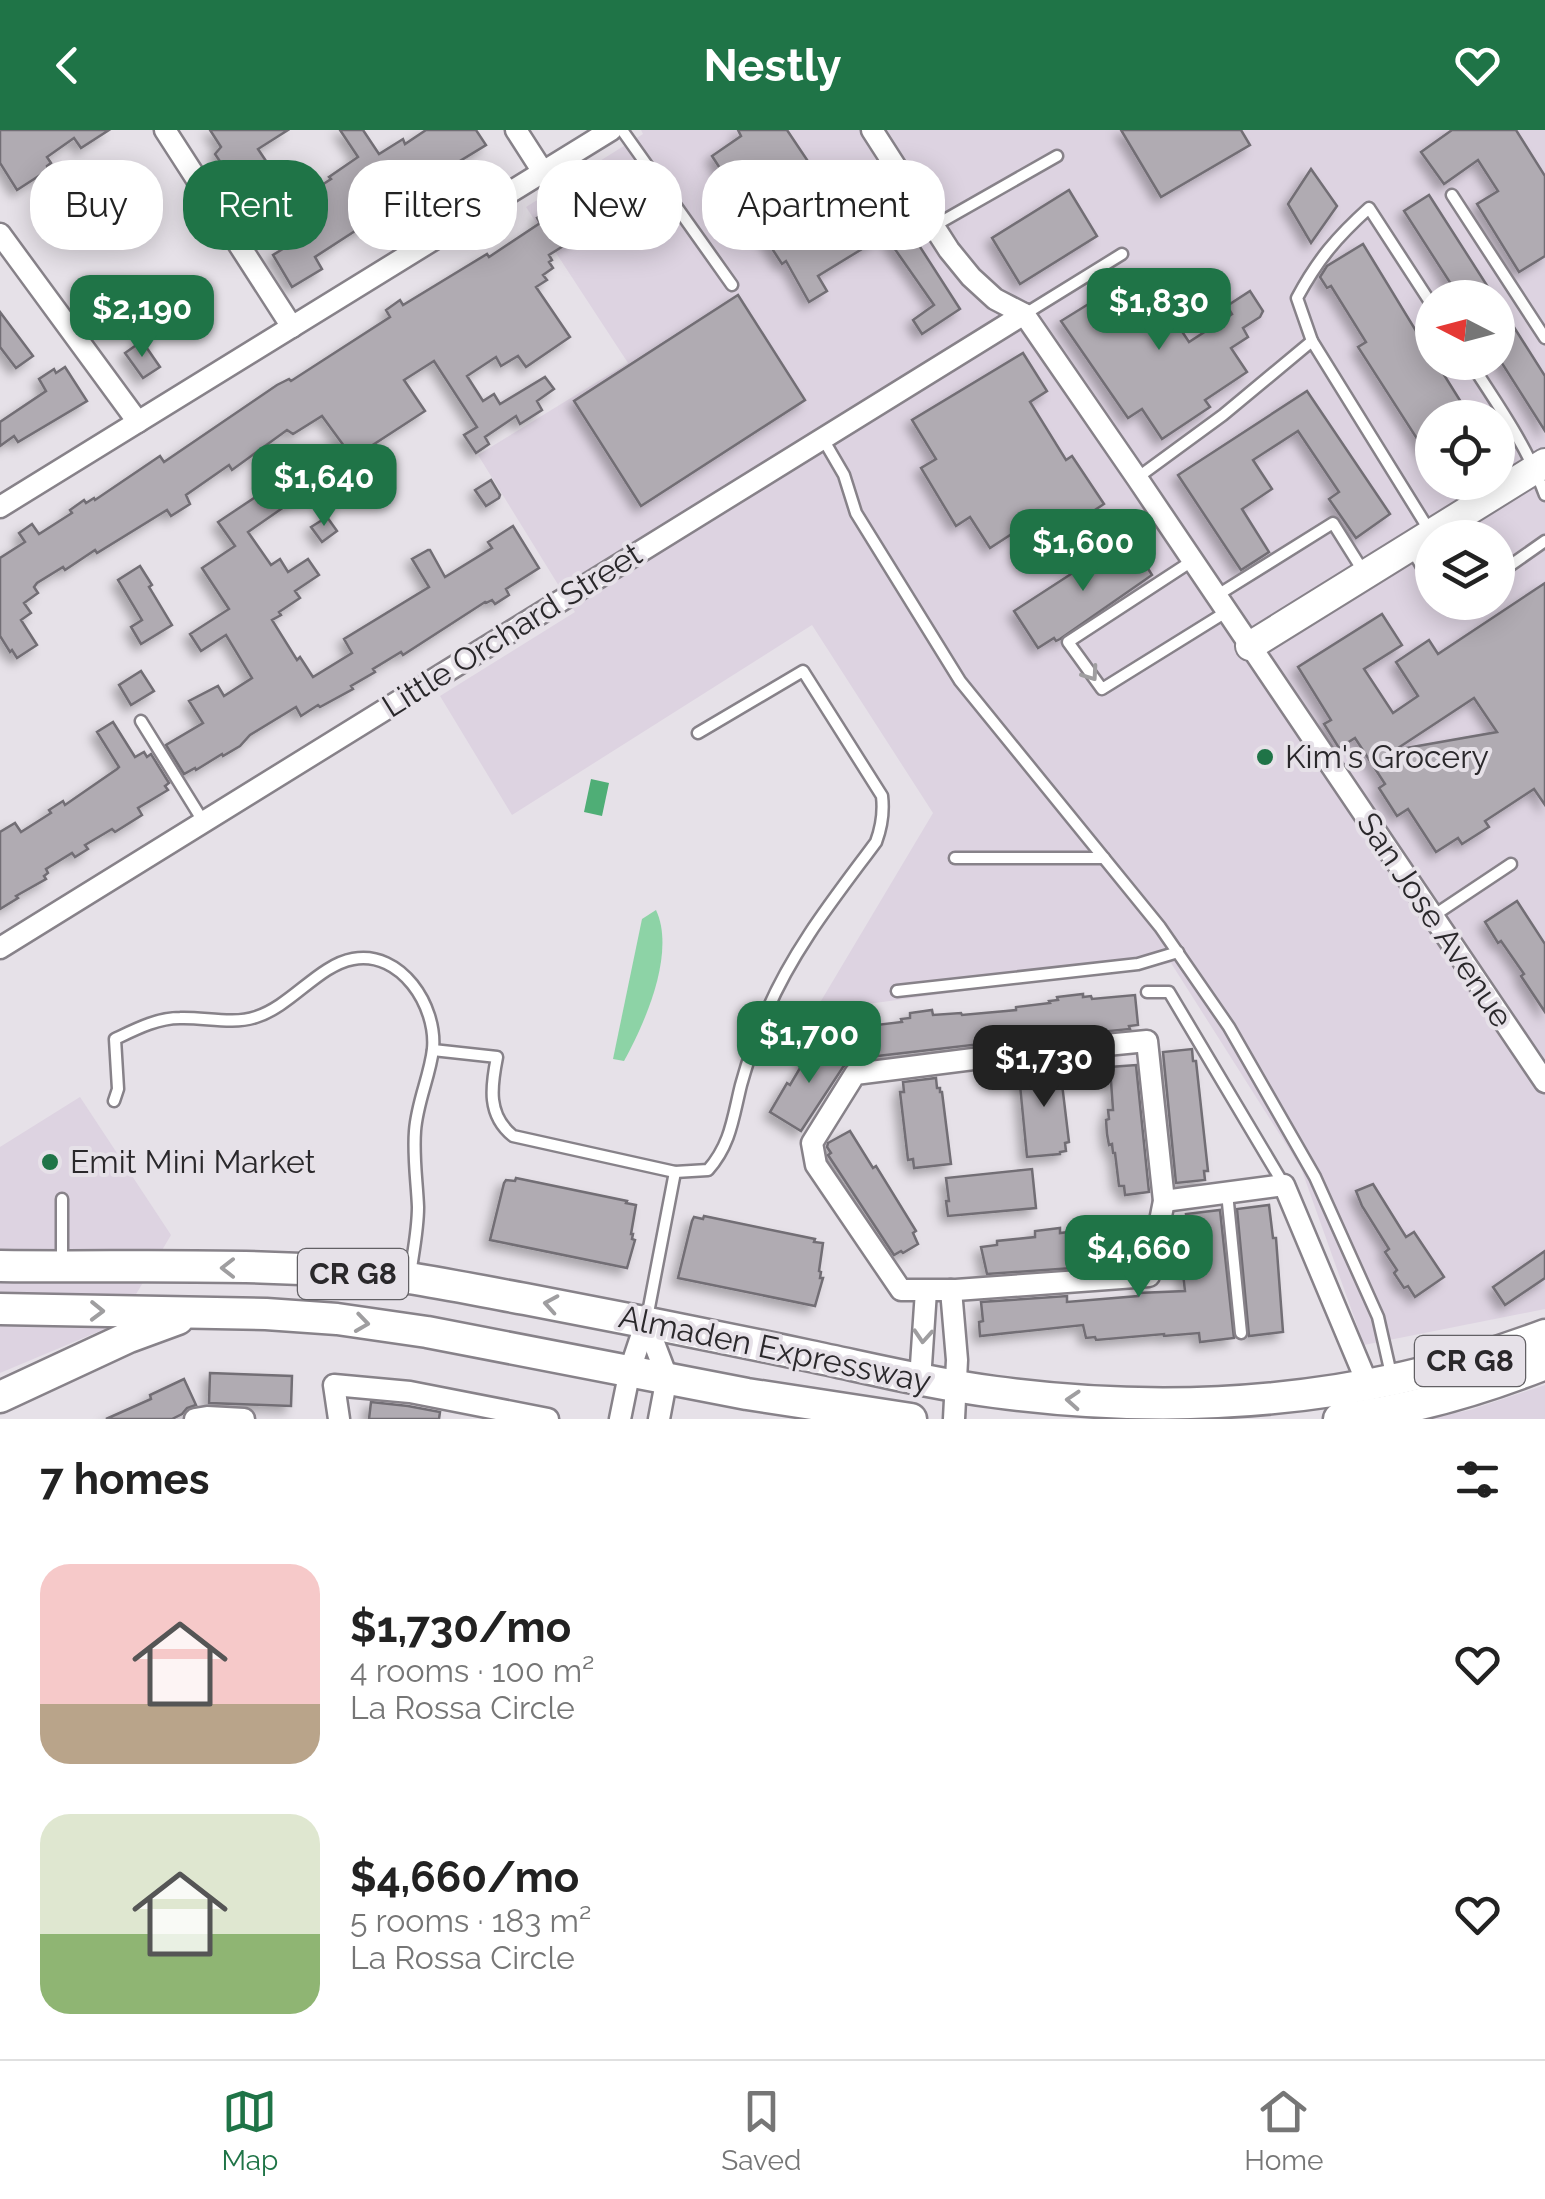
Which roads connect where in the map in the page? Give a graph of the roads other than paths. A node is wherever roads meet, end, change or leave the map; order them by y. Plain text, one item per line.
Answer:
1 (165, 130) edge
2 (516, 130) edge
3 (611, 130) edge
4 (622, 130) edge
5 (872, 130) edge
6 (1057, 156) dead end
7 (562, 160) edge
8 (891, 160) edge
9 (537, 163) edge
10 (537, 176) edge
11 (1452, 195) dead end
12 (945, 220) edge
13 (0, 234) edge
14 (945, 244) edge
15 (1122, 254) dead end
16 (1416, 280) edge
17 (732, 285) dead end
18 (1024, 314) junction
19 (292, 327) junction
20 (1545, 338) edge
21 (1312, 342) junction
22 (1482, 380) edge
23 (138, 422) junction
24 (822, 438) junction
25 (1542, 475) edge
26 (1137, 478) junction
27 (0, 507) edge
28 (1458, 520) edge
29 (1415, 529) edge
30 (1545, 542) edge
31 (1415, 544) edge
32 (1515, 562) edge
33 (1183, 566) junction
34 (1366, 574) junction
35 (1217, 611) junction
36 (1250, 646) junction
37 (141, 721) dead end
38 (698, 733) dead end
39 (202, 822) junction
40 (955, 858) dead end
41 (1104, 858) junction
42 (1511, 864) dead end
43 (1432, 916) junction
44 (0, 948) edge
45 (1178, 952) junction
46 (896, 991) dead end
47 (1147, 992) dead end
48 (433, 1050) junction
49 (1545, 1082) edge
50 (114, 1102) dead end
51 (674, 1172) junction
52 (1284, 1185) junction
53 (1227, 1193) junction
54 (62, 1199) dead end
55 (1164, 1201) junction
56 (0, 1266) edge
57 (62, 1266) junction
58 (410, 1278) junction
59 (951, 1290) junction
60 (926, 1291) junction
61 (0, 1309) edge
62 (195, 1312) junction
63 (646, 1322) junction
64 (1240, 1333) dead end
65 (1545, 1336) edge
66 (1545, 1364) edge
67 (630, 1370) junction
68 (667, 1377) junction
69 (920, 1380) junction
70 (1380, 1382) junction
71 (957, 1386) junction
72 (1310, 1394) junction
73 (0, 1398) edge
74 (1413, 1412) edge
75 (1351, 1418) edge
76 (195, 1419) edge
77 (244, 1419) edge
78 (339, 1419) edge
79 (548, 1419) edge
80 (620, 1419) edge
81 (659, 1419) edge
82 (911, 1419) edge
83 (954, 1419) edge

1 - 19 street
2 - 9 street
3 - 7 street
4 - 17 lane
5 - 8 street, San Jose Avenue
6 - 12 lane
10 - 19 street
11 - 20 lane
13 - 23 street
14 - 18 street, San Jose Avenue
15 - 18 lane
16 - 21 lane
18 - 24 street, Little Orchard Street
18 - 26 street, San Jose Avenue
19 - 23 street
21 - 26 lane
21 - 29 lane
22 - 25 lane
23 - 27 street
24 - 39 street, Little Orchard Street
24 - 41 lane
25 - 28 street
26 - 33 street, San Jose Avenue
30 - 32 lane
31 - 34 street
33 - 35 street, San Jose Avenue
33 -> 35 lane
34 - 35 lane
34 - 36 street
35 - 36 street, San Jose Avenue
36 - 43 street, San Jose Avenue
37 - 39 lane
38 - 51 lane
39 - 44 street, Little Orchard Street
40 - 41 lane
41 - 45 lane
42 - 43 lane
43 - 49 street, San Jose Avenue
45 - 46 lane
45 - 70 lane
47 - 52 lane
48 - 50 lane
48 - 51 lane
48 - 58 lane
51 - 63 lane
52 - 53 street
52 - 70 street
53 - 55 street
53 - 64 lane
54 - 57 lane
55 - 59 street
55 - 60 street
56 - 57 main road, Almaden Expressway / CR G8
58 -> 57 main road, Almaden Expressway / CR G8
63 -> 58 main road, Almaden Expressway / CR G8
59 - 60 street
59 - 71 street
60 -> 69 street
61 -> 62 main road, Almaden Expressway / CR G8
62 -> 67 main road, Almaden Expressway / CR G8
62 - 73 main road
63 - 67 street
63 - 68 street
63 - 69 main road, Almaden Expressway / CR G8
65 - 70 main road, Almaden Expressway / CR G8
66 - 74 main road, CR G8
67 - 68 main road, Almaden Expressway / CR G8
67 - 80 street
68 - 81 street
68 - 82 main road, Almaden Expressway / CR G8
69 - 71 main road, Almaden Expressway / CR G8
70 - 72 main road, Almaden Expressway / CR G8
72 -> 71 main road, Almaden Expressway / CR G8
71 - 83 street
72 - 75 street
74 - 75 main road, CR G8
76 - 77 street
78 - 79 street

